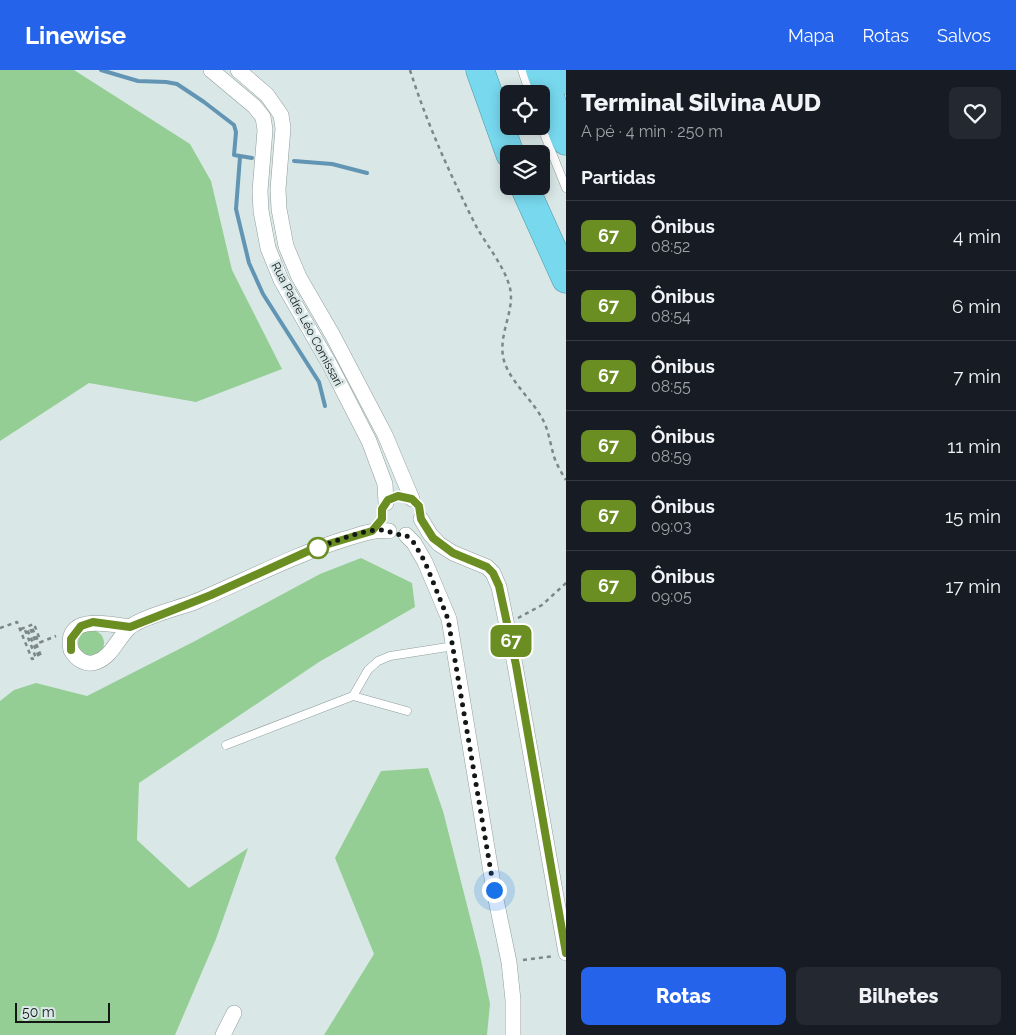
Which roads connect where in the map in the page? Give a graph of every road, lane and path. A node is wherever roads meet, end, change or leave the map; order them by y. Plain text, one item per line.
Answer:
1 (211, 70) edge
2 (238, 70) edge
3 (410, 70) edge
4 (480, 70) edge
5 (522, 70) edge
6 (540, 70) edge
7 (562, 70) edge
8 (566, 80) edge
9 (527, 85) edge
10 (545, 135) edge
11 (566, 141) edge
12 (507, 145) edge
13 (566, 188) edge
14 (528, 195) edge
15 (566, 280) edge
16 (566, 480) edge
17 (412, 499) junction
18 (386, 503) junction
19 (421, 519) junction
20 (381, 527) junction
21 (406, 535) junction
22 (566, 583) edge
23 (507, 623) junction
24 (130, 627) dead end
25 (0, 628) edge
26 (20, 629) junction
27 (56, 636) dead end
28 (41, 642) junction
29 (454, 646) junction
30 (353, 696) junction
31 (407, 711) dead end
32 (226, 746) dead end
33 (561, 955) edge
34 (509, 962) junction
35 (234, 1014) dead end
36 (223, 1035) edge
37 (513, 1035) edge

1 - 18 street, Rua Padre Léo Comissari
2 - 17 street, Rua Padre Léo Comissari
3 - 16 path
4 - 12 highway
5 - 9 lane
6 - 11 highway
7 - 8 highway
10 - 13 lane
14 - 15 highway
17 - 18 street
17 - 19 street
18 - 20 street
19 - 21 street
19 - 23 street
20 - 21 street
20 - 24 street
21 - 29 street
22 - 23 path
23 - 33 street
25 - 26 path
26 - 28 path
26 - 28 path
27 - 28 path
29 - 30 lane
29 - 34 street
30 - 31 lane
30 - 32 lane
33 - 34 path
34 - 37 street
35 - 36 street

